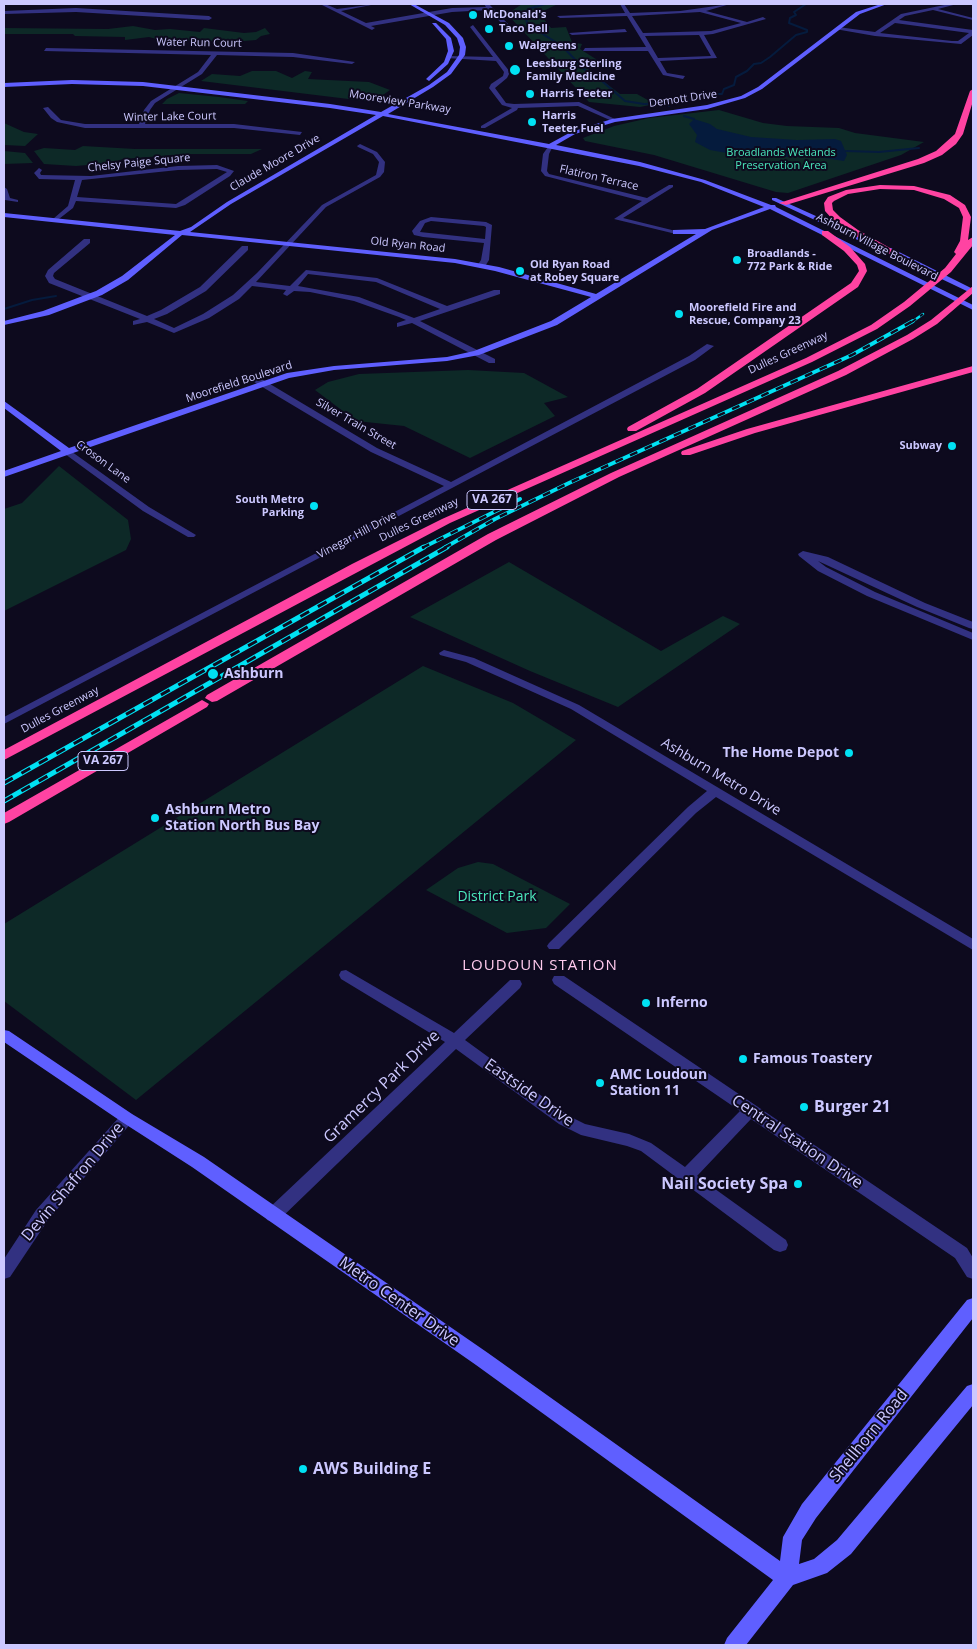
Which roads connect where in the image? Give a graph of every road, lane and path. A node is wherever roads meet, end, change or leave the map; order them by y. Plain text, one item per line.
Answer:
1 (322, 4) edge
2 (374, 4) edge
3 (411, 4) edge
4 (622, 4) edge
5 (728, 4) edge
6 (885, 4) edge
7 (100, 5) dead end
8 (954, 5) edge
9 (488, 6) edge
10 (930, 8) junction
11 (407, 9) dead end
12 (90, 11) junction
13 (336, 11) junction
14 (700, 11) junction
15 (4, 13) edge
16 (429, 14) junction
17 (629, 14) junction
18 (419, 16) junction
19 (560, 16) dead end
20 (591, 16) junction
21 (209, 18) dead end
22 (763, 19) dead end
23 (973, 19) edge
24 (893, 21) junction
25 (746, 23) junction
26 (366, 25) junction
27 (506, 25) dead end
28 (672, 26) dead end
29 (473, 27) dead end
30 (838, 29) junction
31 (378, 31) dead end
32 (625, 31) dead end
33 (600, 32) junction
34 (973, 32) edge
35 (572, 33) dead end
36 (678, 34) junction
37 (701, 34) junction
38 (875, 34) junction
39 (641, 35) junction
40 (649, 49) junction
41 (46, 50) dead end
42 (585, 50) dead end
43 (215, 54) junction
44 (449, 58) junction
45 (461, 58) junction
46 (497, 59) junction
47 (656, 60) junction
48 (352, 62) dead end
49 (683, 77) dead end
50 (4, 81) edge
51 (182, 84) junction
52 (4, 85) edge
53 (175, 88) junction
54 (973, 92) edge
55 (396, 98) dead end
56 (514, 106) junction
57 (46, 108) dead end
58 (390, 110) junction
59 (381, 111) junction
60 (371, 112) junction
61 (614, 120) junction
62 (141, 127) junction
63 (482, 127) junction
64 (300, 133) dead end
65 (558, 141) junction
66 (360, 146) dead end
67 (550, 146) junction
68 (39, 170) dead end
69 (709, 175) dead end
70 (79, 179) junction
71 (671, 186) dead end
72 (4, 189) edge
73 (234, 191) dead end
74 (765, 195) dead end
75 (74, 199) junction
76 (648, 200) junction
77 (16, 201) dead end
78 (783, 203) junction
79 (771, 207) junction
80 (4, 215) edge
81 (54, 220) junction
82 (186, 222) dead end
83 (710, 229) junction
84 (181, 232) junction
85 (676, 232) junction
86 (825, 233) junction
87 (973, 240) edge
88 (87, 241) dead end
89 (488, 241) junction
90 (290, 244) junction
91 (685, 244) junction
92 (245, 248) dead end
93 (900, 256) junction
94 (480, 266) junction
95 (948, 270) junction
96 (916, 277) junction
97 (250, 284) junction
98 (973, 290) edge
99 (289, 291) junction
100 (497, 292) dead end
101 (93, 296) junction
102 (598, 297) junction
103 (973, 303) edge
104 (973, 308) edge
105 (446, 309) junction
106 (148, 319) junction
107 (413, 321) junction
108 (4, 323) edge
109 (136, 323) dead end
110 (400, 325) dead end
111 (710, 346) dead end
112 (476, 353) junction
113 (492, 361) dead end
114 (973, 369) edge
115 (252, 377) dead end
116 (264, 384) junction
117 (4, 404) edge
118 (576, 405) dead end
119 (591, 411) junction
120 (68, 452) junction
121 (4, 474) edge
122 (451, 486) junction
123 (586, 489) junction
124 (498, 497) junction
125 (191, 535) dead end
126 (973, 626) edge
127 (973, 637) edge
128 (444, 652) dead end
129 (4, 721) edge
130 (4, 756) edge
131 (715, 791) junction
132 (4, 819) edge
133 (973, 945) edge
134 (554, 946) dead end
135 (346, 975) dead end
136 (559, 980) dead end
137 (515, 984) dead end
138 (4, 1035) edge
139 (456, 1040) junction
140 (750, 1110) junction
141 (127, 1118) junction
142 (687, 1176) junction
143 (273, 1215) junction
144 (780, 1245) dead end
145 (967, 1255) edge
146 (4, 1272) edge
147 (973, 1272) edge
148 (973, 1305) edge
149 (973, 1392) edge
150 (788, 1578) junction
151 (734, 1645) edge

1 - 13 street
2 - 13 street
3 - 16 street
4 - 17 street
5 - 14 street
6 - 30 street, Demott Drive
7 - 12 street
8 - 10 street
9 - 16 street
9 - 27 street
10 - 23 street
10 - 24 street
11 - 18 street
12 - 15 street
12 - 21 street
13 - 26 street
14 - 17 street
14 - 25 street
16 - 18 street
16 - 45 street
17 - 20 street
17 - 39 street
18 - 26 street
18 - 44 street
19 - 20 street
20 - 33 street
22 - 25 street
24 - 34 street
24 - 38 street
25 - 37 street
26 - 31 street
28 - 36 street
29 - 46 street
30 - 38 street
30 - 61 street, Demott Drive
32 - 33 street
33 - 35 street
34 - 38 street
36 - 37 street
36 - 39 street
37 - 47 street
39 - 40 street
40 - 42 street
40 - 47 street
41 - 43 street, Water Run Court
43 - 48 street, Water Run Court
43 - 51 street
44 - 45 street
44 - 55 street
45 - 46 street
45 - 58 street, Claude Moore Drive
46 - 56 street
47 - 49 street
50 - 51 street, Mooreview Parkway
51 - 53 street
51 - 59 street, Mooreview Parkway
52 - 53 street, Mooreview Parkway
53 - 60 street, Mooreview Parkway
53 - 62 street
54 - 78 highway
56 - 61 street
56 - 63 street
57 - 62 street, Winter Lake Court
58 - 59 street, Claude Moore Drive
58 - 63 street, Mooreview Parkway
59 - 60 street, Mooreview Parkway
59 - 67 street, Mooreview Parkway
59 - 84 street, Claude Moore Drive
60 - 73 street, Claude Moore Drive
61 - 65 street, Demott Drive
62 - 64 street, Winter Lake Court
63 - 65 street, Mooreview Parkway
65 - 67 street, Demott Drive
65 - 69 street, Mooreview Parkway
66 - 90 street
67 - 76 street, Flatiron Terrace
67 - 79 street, Mooreview Parkway
68 - 70 street, Chelsy Paige Square
70 - 75 street
70 - 75 street, Chelsy Paige Square
71 - 76 street
72 - 77 street
74 - 78 street
75 - 81 street
76 - 85 street
78 - 79 street
78 - 93 street, Ashburn Village Boulevard
79 - 83 street
79 - 86 street, Ashburn Village Boulevard
80 - 81 street, Old Ryan Road
81 - 84 street, Old Ryan Road
82 - 84 street, Claude Moore Drive
83 - 85 street
83 - 91 street
84 - 90 street, Old Ryan Road
84 - 101 street, Claude Moore Drive
85 - 91 street
86 - 96 street, Ashburn Village Boulevard
86 - 124 highway
87 - 95 highway, Dulles Greenway / VA 267
88 - 101 street
89 - 89 street
89 - 94 street
90 - 94 street, Old Ryan Road
90 - 97 street
91 - 102 street
92 - 106 street
93 - 95 highway
93 - 98 street, Ashburn Village Boulevard
94 - 102 street, Old Ryan Road
95 - 124 highway, Dulles Greenway / VA 267
96 - 103 street
96 - 104 street, Ashburn Village Boulevard
97 - 99 street
97 - 106 street
98 - 123 highway, VA 267
99 - 105 street
99 - 107 street
100 - 105 street
101 - 106 street
101 - 108 street, Claude Moore Drive
102 - 112 street, Moorefield Boulevard
105 - 107 street
106 - 109 street
107 - 110 street
107 - 112 street
111 - 119 street, Vinegar Hill Drive
112 - 113 street
112 - 116 street, Moorefield Boulevard
114 - 123 highway
115 - 116 street, Silver Train Street
116 - 120 street, Moorefield Boulevard
116 - 122 street, Silver Train Street
117 - 120 street, Croson Lane
118 - 119 street
119 - 122 street, Vinegar Hill Drive
120 - 121 street, Moorefield Boulevard
120 - 125 street, Croson Lane
122 - 129 street, Vinegar Hill Drive
123 - 132 highway, VA 267
124 - 130 highway, Dulles Greenway / VA 267
126 - 127 street
128 - 131 street, Ashburn Metro Drive
131 - 133 street, Ashburn Metro Drive
131 - 134 street
135 - 139 street, Eastside Drive
136 - 140 street, Central Station Drive
137 - 139 street, Gramercy Park Drive
138 - 141 street, Metro Center Drive
139 - 142 street, Eastside Drive
139 - 143 street, Gramercy Park Drive
140 - 142 street
140 - 145 street, Central Station Drive
141 - 143 street, Metro Center Drive
141 - 146 street, Devin Shafron Drive
142 - 144 street, Eastside Drive
143 - 150 street, Metro Center Drive
145 - 147 street, Central Station Drive
148 - 150 street, Shellhorn Road
149 - 150 street
150 - 151 street

